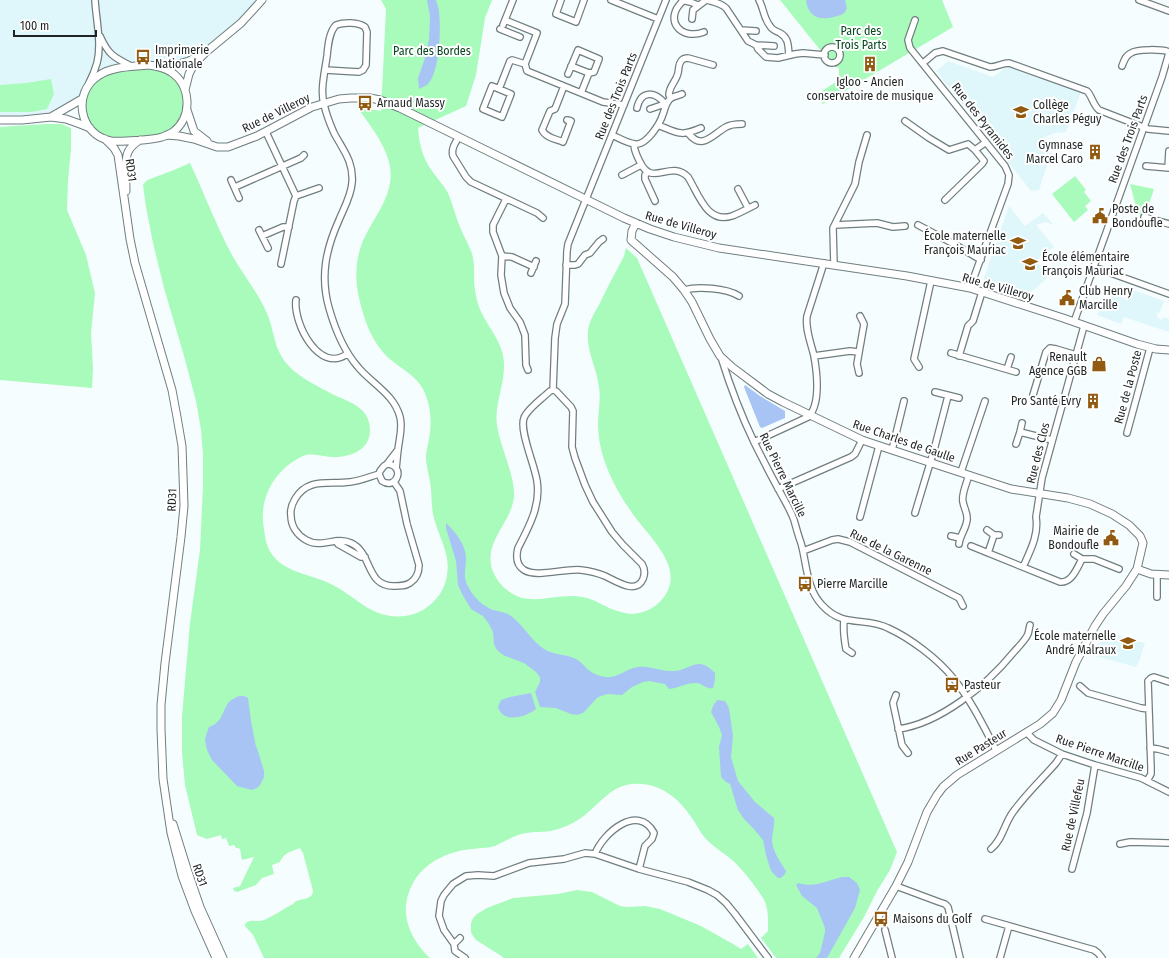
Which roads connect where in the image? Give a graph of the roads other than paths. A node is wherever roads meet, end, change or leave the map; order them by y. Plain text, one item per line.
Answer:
1 (95, 0) edge
2 (262, 0) edge
3 (513, 0) edge
4 (561, 0) edge
5 (584, 0) edge
6 (611, 0) edge
7 (666, 0) edge
8 (683, 0) edge
9 (707, 0) edge
10 (759, 0) edge
11 (1139, 0) edge
12 (698, 6) junction
13 (1169, 12) edge
14 (658, 19) junction
15 (692, 19) dead end
16 (915, 20) dead end
17 (513, 23) junction
18 (502, 25) junction
19 (741, 30) junction
20 (756, 31) dead end
21 (98, 32) junction
22 (704, 32) dead end
23 (509, 33) junction
24 (520, 37) dead end
25 (756, 45) junction
26 (774, 46) dead end
27 (206, 52) junction
28 (1169, 54) edge
29 (789, 55) junction
30 (825, 55) dead end
31 (923, 63) junction
32 (525, 64) junction
33 (713, 64) dead end
34 (131, 66) junction
35 (571, 66) junction
36 (1122, 66) dead end
37 (164, 68) junction
38 (325, 70) junction
39 (590, 73) junction
40 (568, 74) dead end
41 (88, 86) junction
42 (564, 86) junction
43 (499, 89) junction
44 (185, 91) junction
45 (581, 93) junction
46 (682, 94) dead end
47 (671, 98) junction
48 (82, 99) junction
49 (324, 103) junction
50 (665, 104) junction
51 (624, 105) junction
52 (637, 108) dead end
53 (650, 109) dead end
54 (187, 110) junction
55 (51, 116) junction
56 (0, 120) edge
57 (567, 120) dead end
58 (905, 121) dead end
59 (742, 124) dead end
60 (658, 125) junction
61 (1144, 127) junction
62 (90, 128) junction
63 (701, 128) dead end
64 (266, 132) junction
65 (1169, 132) edge
66 (688, 133) junction
67 (167, 135) junction
68 (612, 135) junction
69 (867, 135) dead end
70 (459, 137) junction
71 (104, 139) junction
72 (140, 140) junction
73 (986, 142) junction
74 (634, 144) junction
75 (212, 145) junction
76 (976, 150) junction
77 (1169, 151) edge
78 (304, 155) dead end
79 (641, 165) junction
80 (1146, 166) dead end
81 (282, 167) junction
82 (1168, 168) edge
83 (648, 172) junction
84 (622, 175) dead end
85 (231, 180) dead end
86 (235, 187) junction
87 (319, 188) dead end
88 (738, 189) dead end
89 (296, 196) junction
90 (239, 198) dead end
91 (506, 199) junction
92 (586, 199) junction
93 (945, 200) dead end
94 (655, 201) dead end
95 (755, 205) dead end
96 (748, 208) junction
97 (126, 210) junction
98 (1144, 217) dead end
99 (543, 218) dead end
100 (636, 223) junction
101 (1169, 224) edge
102 (918, 225) dead end
103 (835, 226) junction
104 (905, 226) dead end
105 (289, 227) junction
106 (603, 239) dead end
107 (268, 248) dead end
108 (502, 256) junction
109 (980, 260) junction
110 (824, 263) junction
111 (281, 264) dead end
112 (566, 265) junction
113 (834, 265) junction
114 (534, 267) dead end
115 (1094, 267) junction
116 (931, 281) junction
117 (970, 288) junction
118 (684, 290) junction
119 (982, 292) junction
120 (1169, 294) edge
121 (739, 296) dead end
122 (296, 300) dead end
123 (860, 316) dead end
124 (1074, 322) junction
125 (1084, 326) junction
126 (1150, 348) junction
127 (1169, 350) edge
128 (858, 352) junction
129 (951, 353) dead end
130 (347, 354) junction
131 (1076, 355) junction
132 (720, 356) junction
133 (814, 356) junction
134 (959, 356) junction
135 (1011, 357) dead end
136 (919, 367) dead end
137 (1007, 369) junction
138 (528, 370) dead end
139 (1016, 372) dead end
140 (859, 373) dead end
141 (553, 390) junction
142 (935, 392) dead end
143 (1033, 395) dead end
144 (948, 396) junction
145 (958, 398) dead end
146 (985, 401) dead end
147 (902, 404) dead end
148 (810, 415) junction
149 (1022, 423) dead end
150 (1020, 432) junction
151 (1127, 433) dead end
152 (862, 440) junction
153 (1052, 440) junction
154 (754, 442) junction
155 (1016, 444) dead end
156 (879, 446) junction
157 (398, 449) junction
158 (892, 450) junction
159 (930, 462) junction
160 (387, 464) junction
161 (396, 468) junction
162 (961, 472) junction
163 (379, 474) junction
164 (969, 475) junction
165 (394, 482) junction
166 (778, 489) junction
167 (1039, 493) junction
168 (915, 513) dead end
169 (860, 517) dead end
170 (987, 530) dead end
171 (951, 536) dead end
172 (971, 546) dead end
173 (803, 551) junction
174 (988, 552) junction
175 (1074, 554) dead end
176 (1082, 559) junction
177 (1023, 567) junction
178 (1119, 569) dead end
179 (1137, 569) junction
180 (1157, 574) junction
181 (1169, 575) edge
182 (1157, 597) dead end
183 (963, 606) dead end
184 (844, 620) junction
185 (1030, 625) dead end
186 (852, 653) dead end
187 (1169, 682) edge
188 (1080, 686) dead end
189 (896, 695) dead end
190 (966, 696) junction
191 (1149, 709) junction
192 (898, 729) junction
193 (1027, 732) junction
194 (1150, 748) junction
195 (996, 750) junction
196 (1169, 752) edge
197 (908, 753) dead end
198 (1062, 754) junction
199 (1095, 765) junction
200 (1148, 781) junction
201 (1169, 792) edge
202 (166, 796) junction
203 (1169, 842) edge
204 (1120, 844) dead end
205 (991, 849) dead end
206 (595, 854) junction
207 (639, 868) junction
208 (1072, 869) dead end
209 (896, 886) junction
210 (985, 919) dead end
211 (1009, 926) junction
212 (885, 930) dead end
213 (460, 938) dead end
214 (454, 944) junction
215 (216, 958) edge
216 (223, 958) edge
217 (465, 958) edge
218 (768, 958) edge
219 (854, 958) edge
220 (892, 958) edge
221 (960, 958) edge
222 (1000, 958) edge
223 (1102, 958) edge

1 - 21 street
2 - 27 street
3 - 18 street
4 - 5 street
6 - 14 street
7 - 14 street, Rue des Trois Parts
8 - 12 street
8 - 22 street
9 - 12 street
9 - 19 street
10 - 29 street
11 - 13 street
12 - 15 street
14 - 51 street, Rue des Trois Parts
16 - 31 street, Rue des Pyramides
17 - 18 street
17 - 23 street
17 - 32 street
18 - 23 street
19 - 20 street
19 - 25 street
21 - 34 street
21 - 41 street
23 - 24 street
25 - 26 street
25 - 29 street
27 - 37 street
27 - 44 street
28 - 36 street
28 - 61 street, Rue des Trois Parts
29 - 30 street
31 - 61 street
31 - 73 street, Rue des Pyramides
32 - 42 street
32 - 43 street
33 - 47 street
34 - 37 street
34 - 41 street
35 - 39 street
35 - 39 street
35 - 40 street
37 - 44 street
38 - 38 street
38 - 49 street
39 - 45 street
41 - 48 street
42 - 45 street
42 - 57 street
43 - 43 street
44 - 54 street
45 - 51 street
46 - 47 street
47 - 50 street
48 - 55 street
48 - 62 street
49 - 64 street, Rue de Villeroy
49 - 70 street, Rue de Villeroy
49 - 130 street
50 - 52 street
50 - 53 street
50 - 60 street
51 - 68 street, Rue des Trois Parts
54 - 67 street
54 - 75 street
55 - 56 street
55 - 62 street
58 - 76 street
59 - 66 street
60 - 66 street
60 - 74 street
61 - 65 street
61 - 115 street, Rue des Trois Parts
62 - 71 street
63 - 66 street
64 - 75 street, Rue de Villeroy
64 - 81 street
67 - 72 street
67 - 75 street, Rue de Villeroy
68 - 74 street
68 - 92 street, Rue des Trois Parts
69 - 103 street
70 - 91 street
70 - 92 street, Rue de Villeroy
71 - 72 street
71 - 97 street, RD31 / RD31
72 - 97 street, RD31 / RD31
73 - 76 street
73 - 109 street, Rue des Pyramides
74 - 79 street
76 - 93 street
77 - 82 street
78 - 81 street
79 - 83 street
79 - 84 street
80 - 82 street
81 - 86 street
81 - 89 street
83 - 94 street
83 - 96 street
85 - 86 street
86 - 90 street
87 - 89 street
88 - 96 street
89 - 105 street
91 - 99 street
91 - 108 street
92 - 100 street, Rue de Villeroy
92 - 112 street, Rue des Trois Parts
95 - 96 street
97 - 202 street, RD31 / RD31
98 - 101 street
100 - 110 street, Rue de Villeroy
100 - 118 street, Rue Charles de Gaulle
102 - 109 street
103 - 104 street
103 - 113 street
105 - 107 street
105 - 111 street
106 - 112 street
108 - 114 street
108 - 138 street
109 - 117 street, Rue des Pyramides
110 - 113 street, Rue de Villeroy
110 - 133 street
112 - 141 street, Rue des Trois Parts
113 - 116 street, Rue de Villeroy
115 - 120 street
115 - 124 street, Rue des Trois Parts
116 - 117 street, Rue de Villeroy
116 - 136 street
117 - 119 street, Rue de Villeroy
118 - 121 street
118 - 132 street, Rue Charles de Gaulle
119 - 124 street, Rue de Villeroy
119 - 134 street
122 - 130 street
123 - 128 street
124 - 125 street, Rue de Villeroy
125 - 126 street, Rue de Villeroy
125 - 131 street, Rue des Clos
126 - 127 street, Rue de Villeroy
126 - 151 street, Rue de la Poste
128 - 133 street
128 - 140 street
129 - 134 street
130 - 157 street
131 - 143 street
131 - 153 street, Rue des Clos
132 - 148 street, Rue Charles de Gaulle
132 - 154 street, Rue Pierre Marcille
133 - 148 street
134 - 137 street
135 - 137 street
137 - 139 street
141 - 141 street
142 - 144 street
144 - 145 street
144 - 159 street
146 - 162 street
147 - 158 street
148 - 152 street, Rue Charles de Gaulle
148 - 154 street
149 - 150 street
150 - 153 street
150 - 155 street
152 - 156 street, Rue Charles de Gaulle
152 - 166 street
153 - 167 street, Rue des Clos
154 - 166 street, Rue Pierre Marcille
156 - 158 street, Rue Charles de Gaulle
156 - 169 street
157 - 160 street
157 - 161 street
158 - 159 street, Rue Charles de Gaulle
159 - 162 street, Rue Charles de Gaulle
159 - 168 street
160 - 161 street
160 - 163 street
161 - 165 street
162 - 164 street, Rue Charles de Gaulle
163 - 165 street
163 - 165 street
164 - 167 street, Rue Charles de Gaulle
164 - 171 street
166 - 173 street, Rue Pierre Marcille
167 - 177 street, Rue des Clos
167 - 179 street, Rue Charles de Gaulle
170 - 174 street
172 - 174 street
173 - 183 street, Rue de la Garenne
173 - 184 street, Rue Pierre Marcille
174 - 177 street
175 - 176 street
176 - 177 street
176 - 178 street
179 - 180 street
179 - 193 street, Rue Pasteur
180 - 181 street
180 - 182 street
184 - 186 street
184 - 190 street, Rue Pierre Marcille
185 - 190 street
187 - 191 street
188 - 191 street
189 - 192 street
190 - 192 street
190 - 195 street, Rue Pierre Marcille
191 - 194 street
192 - 197 street
193 - 195 street, Rue Pasteur
193 - 198 street, Rue Pierre Marcille
194 - 196 street
194 - 200 street
195 - 209 street, Rue Pasteur
198 - 199 street, Rue Pierre Marcille
198 - 205 street
199 - 200 street, Rue Pierre Marcille
199 - 208 street, Rue de Villefeu
200 - 201 street, Rue Pierre Marcille
202 - 215 street, RD31 / RD31
202 - 216 street, RD31 / RD31
203 - 204 street
206 - 207 street
206 - 207 street
206 - 214 street
207 - 218 street
209 - 219 street, Rue Pasteur
209 - 221 street
210 - 211 street
211 - 222 street
211 - 223 street
212 - 220 street
213 - 214 street
214 - 217 street

